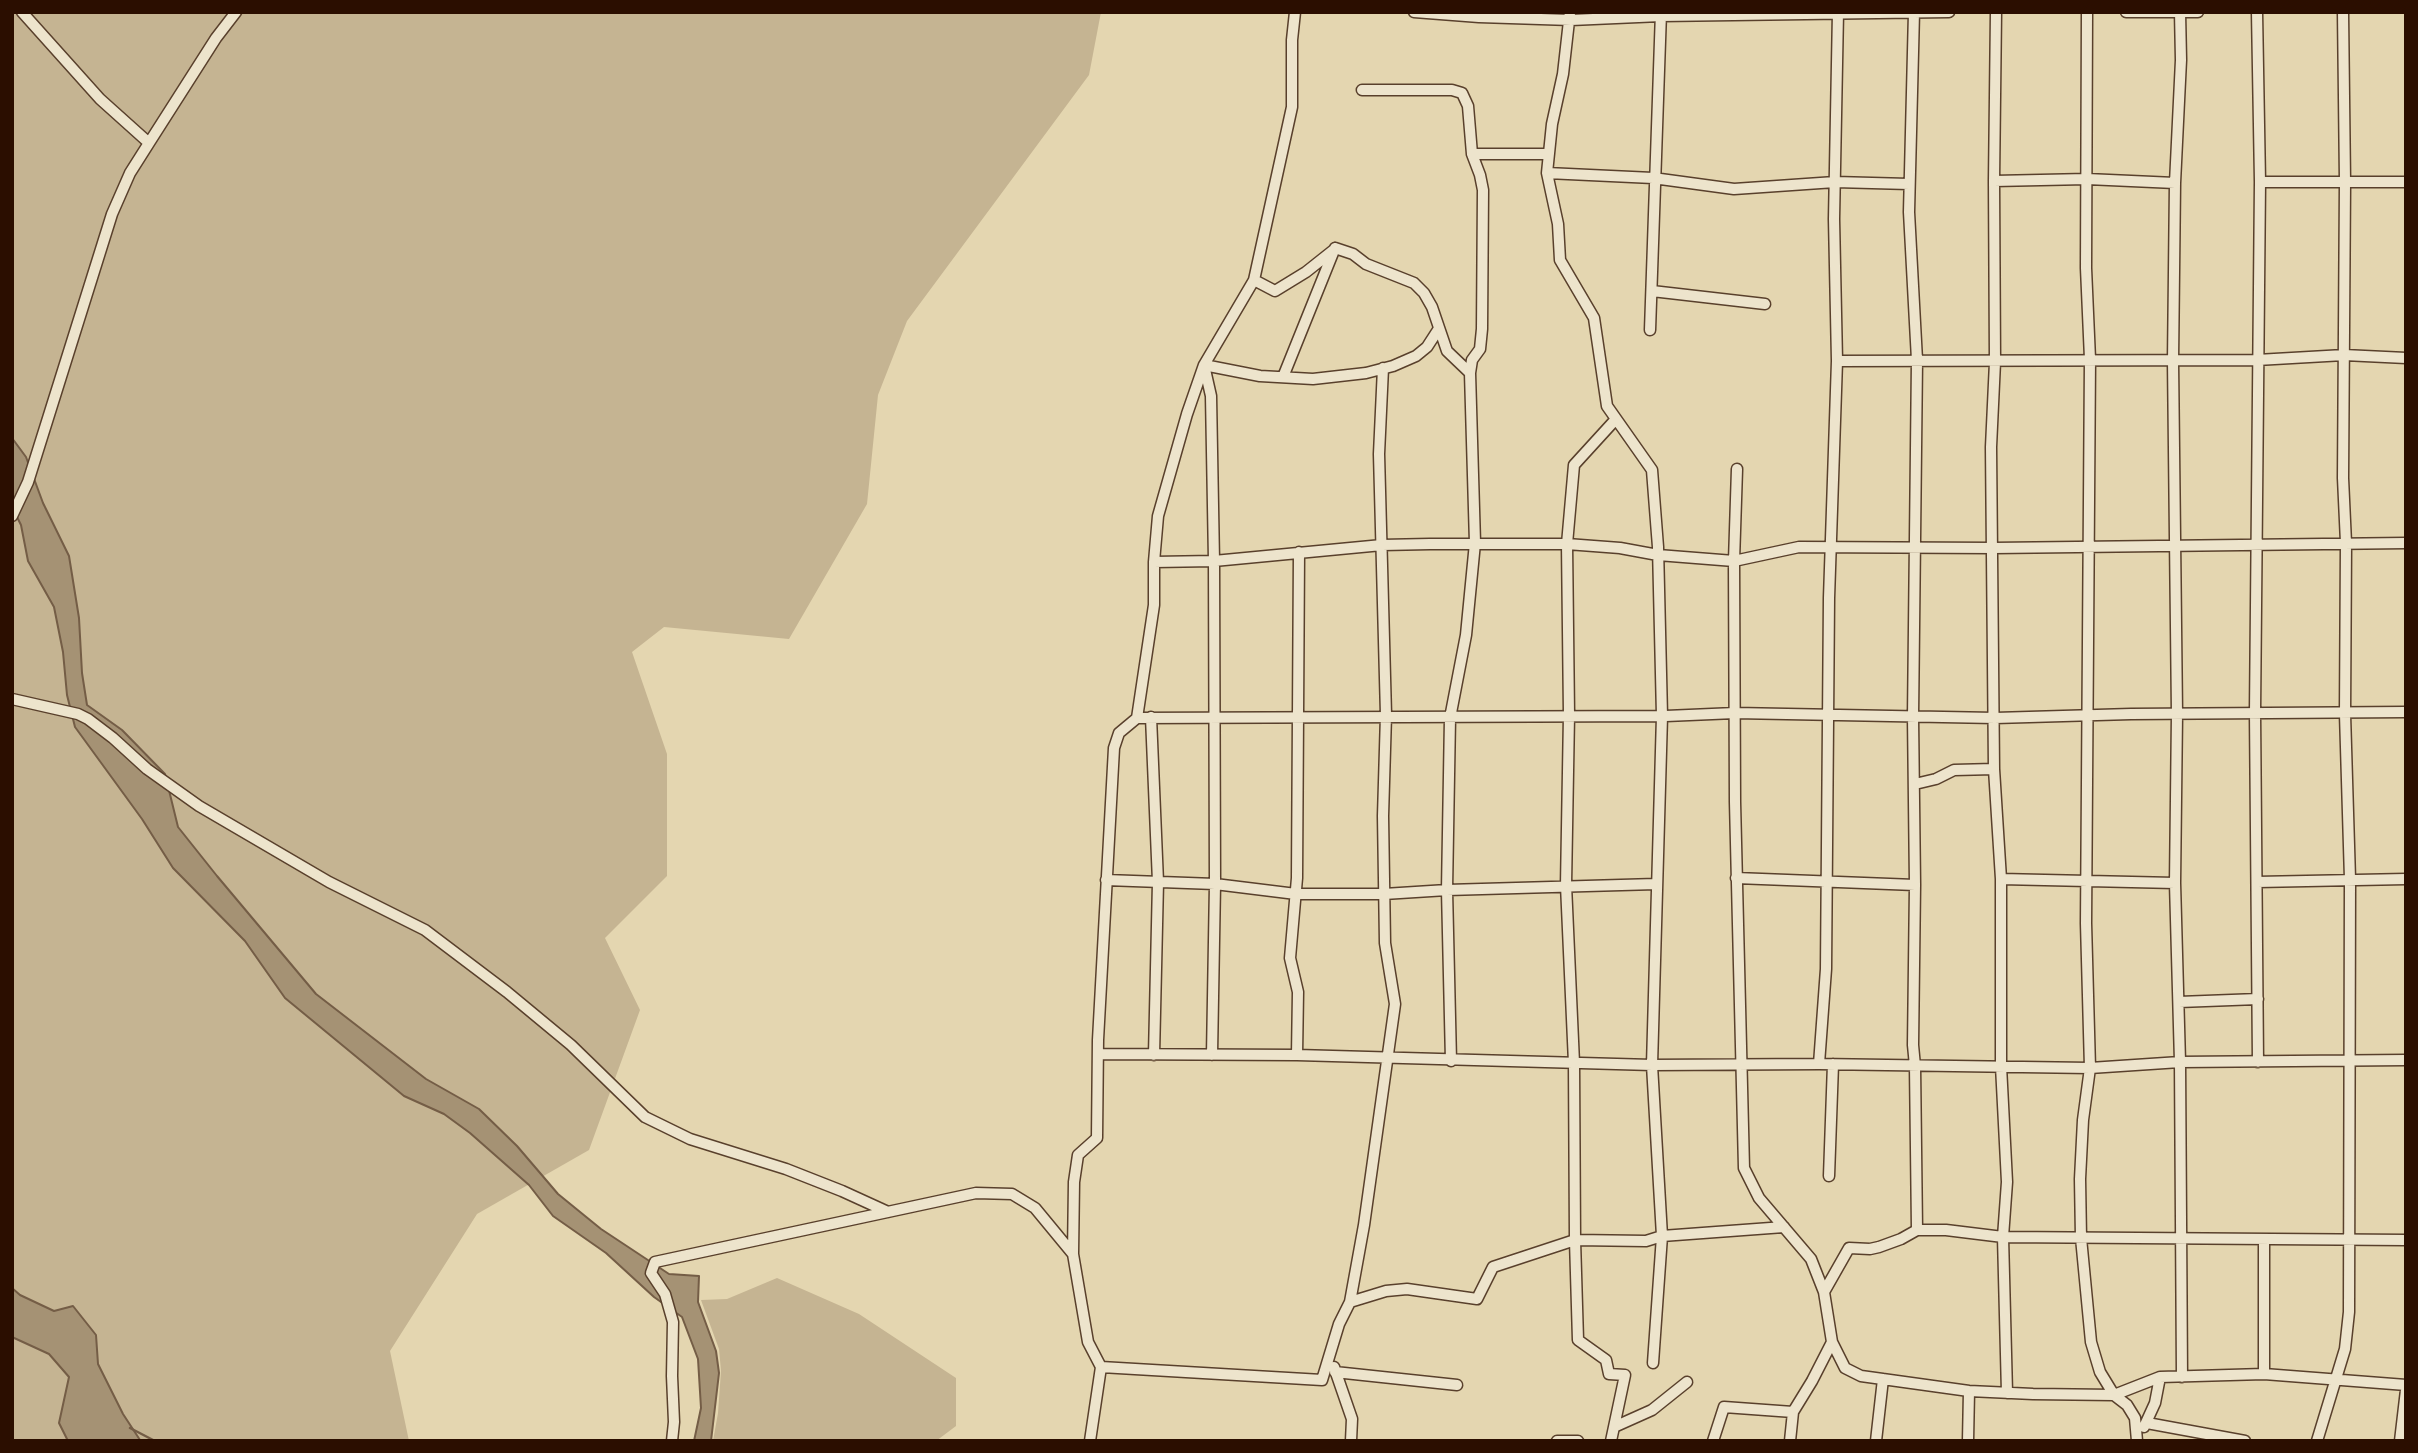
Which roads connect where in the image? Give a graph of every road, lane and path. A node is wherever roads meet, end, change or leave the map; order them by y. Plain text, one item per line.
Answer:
1 (22, 12) edge
2 (236, 12) edge
3 (1296, 12) edge
4 (1414, 12) edge
5 (1949, 12) edge
6 (1996, 12) edge
7 (2087, 12) edge
8 (2126, 12) edge
9 (2198, 12) edge
10 (2257, 12) edge
11 (2343, 12) edge
12 (1838, 13) edge
13 (1914, 13) edge
14 (2180, 13) edge
15 (1661, 14) edge
16 (1570, 16) edge
17 (1362, 90) dead end
18 (149, 143) junction
19 (1472, 154) junction
20 (1549, 154) junction
21 (1547, 173) junction
22 (1653, 178) junction
23 (2087, 179) junction
24 (1835, 181) junction
25 (1994, 181) junction
26 (2260, 182) junction
27 (2345, 182) junction
28 (2406, 182) edge
29 (2175, 183) junction
30 (1909, 184) junction
31 (1335, 248) junction
32 (1254, 280) junction
33 (1652, 291) junction
34 (1765, 304) dead end
35 (1438, 330) junction
36 (1650, 330) dead end
37 (2344, 355) junction
38 (2406, 358) edge
39 (2090, 359) junction
40 (1917, 360) junction
41 (2257, 360) junction
42 (1837, 361) junction
43 (2173, 361) junction
44 (1995, 362) junction
45 (1204, 365) junction
46 (1383, 368) junction
47 (1471, 373) junction
48 (1283, 377) junction
49 (1616, 419) junction
50 (1737, 469) dead end
51 (12, 516) edge
52 (1475, 543) junction
53 (2346, 543) junction
54 (2406, 543) edge
55 (1567, 544) junction
56 (1382, 545) junction
57 (2176, 545) junction
58 (1916, 546) junction
59 (2255, 546) junction
60 (1830, 547) junction
61 (2088, 547) junction
62 (1994, 548) junction
63 (1299, 552) junction
64 (1658, 555) junction
65 (1214, 561) junction
66 (1734, 561) junction
67 (1154, 562) junction
68 (12, 699) edge
69 (2406, 712) edge
70 (1735, 713) junction
71 (2255, 713) junction
72 (1827, 714) junction
73 (2345, 714) junction
74 (1386, 715) junction
75 (1569, 715) junction
76 (2088, 715) junction
77 (2177, 715) junction
78 (1297, 716) junction
79 (1662, 716) junction
80 (1213, 717) junction
81 (1913, 717) junction
82 (1137, 718) junction
83 (1151, 718) junction
84 (1450, 718) junction
85 (1995, 718) junction
86 (1994, 769) junction
87 (1915, 784) junction
88 (1736, 878) junction
89 (2001, 878) junction
90 (2350, 879) junction
91 (2406, 879) edge
92 (1106, 880) junction
93 (2086, 880) junction
94 (1826, 881) junction
95 (1158, 882) junction
96 (2257, 882) junction
97 (2175, 883) junction
98 (1216, 884) junction
99 (1656, 884) junction
100 (1566, 885) junction
101 (1915, 885) junction
102 (1447, 890) junction
103 (1296, 894) junction
104 (1384, 894) junction
105 (2258, 999) junction
106 (2179, 1002) junction
107 (1098, 1054) junction
108 (1154, 1055) junction
109 (1212, 1055) junction
110 (1297, 1055) junction
111 (1389, 1057) junction
112 (2349, 1060) junction
113 (2406, 1060) edge
114 (1451, 1061) junction
115 (2180, 1062) junction
116 (2258, 1062) junction
117 (1574, 1063) junction
118 (1819, 1064) junction
119 (1833, 1064) junction
120 (1652, 1065) junction
121 (1740, 1065) junction
122 (1916, 1066) junction
123 (2001, 1066) junction
124 (2090, 1068) junction
125 (1829, 1176) dead end
126 (888, 1212) junction
127 (1784, 1227) junction
128 (1917, 1230) junction
129 (1662, 1236) junction
130 (2003, 1237) junction
131 (2181, 1237) junction
132 (2081, 1238) junction
133 (2264, 1239) junction
134 (1575, 1240) junction
135 (2348, 1240) junction
136 (2406, 1240) edge
137 (1073, 1254) junction
138 (1824, 1292) junction
139 (1350, 1302) junction
140 (1832, 1342) junction
141 (1330, 1356) junction
142 (1653, 1363) dead end
143 (1101, 1367) junction
144 (1335, 1372) junction
145 (2264, 1374) junction
146 (2160, 1377) junction
147 (2182, 1377) junction
148 (2334, 1378) junction
149 (1883, 1379) junction
150 (1686, 1382) dead end
151 (1457, 1385) dead end
152 (2406, 1388) edge
153 (1969, 1391) junction
154 (2007, 1393) junction
155 (2114, 1395) junction
156 (1793, 1412) junction
157 (2147, 1423) junction
158 (1614, 1427) junction
159 (2137, 1438) edge
160 (672, 1441) edge
161 (1090, 1441) edge
162 (1351, 1441) edge
163 (1557, 1441) edge
164 (1578, 1441) edge
165 (1611, 1441) edge
166 (1713, 1441) edge
167 (1790, 1441) edge
168 (1876, 1441) edge
169 (1968, 1441) edge
170 (2245, 1441) edge
171 (2317, 1441) edge
172 (2400, 1441) edge

1 - 18 street
2 - 18 street
3 - 32 street
4 - 16 street
5 - 13 street
6 - 25 street
7 - 23 street
8 - 14 street
9 - 14 street
10 - 26 street
11 - 27 street
12 - 13 street
12 - 15 street
12 - 24 street
13 - 30 street
14 - 29 street
15 - 16 street
15 - 22 street
16 - 20 street
17 - 19 street
18 - 51 street
19 - 20 street
19 - 47 street
20 - 21 street
21 - 22 street
21 - 49 street
22 - 24 street
22 - 33 street
23 - 25 street
23 - 29 street
23 - 39 street
24 - 30 street
24 - 42 street
25 - 44 street
26 - 27 street
26 - 41 street
27 - 28 street
27 - 37 street
29 - 43 street
30 - 40 street
31 - 32 street
31 - 35 street
31 - 48 street
32 - 45 street
33 - 34 street
33 - 36 street
35 - 46 street
35 - 47 street
37 - 38 street
37 - 41 street
37 - 53 street
39 - 43 street
39 - 44 street
39 - 61 street
40 - 42 street
40 - 44 street
40 - 58 street
41 - 43 street
41 - 59 street
42 - 60 street
43 - 57 street
44 - 62 street
45 - 48 street
45 - 65 street
45 - 67 street
46 - 48 street
46 - 56 street
47 - 52 street
49 - 55 street
49 - 64 street
50 - 66 street
52 - 55 street
52 - 56 street
52 - 84 street
53 - 54 street
53 - 59 street
53 - 73 street
55 - 64 street
55 - 75 street
56 - 63 street
56 - 74 street
57 - 59 street
57 - 61 street
57 - 77 street
58 - 60 street
58 - 62 street
58 - 81 street
59 - 71 street
60 - 66 street
60 - 72 street
61 - 62 street
61 - 76 street
62 - 85 street
63 - 65 street
63 - 78 street
64 - 66 street
64 - 79 street
65 - 67 street
65 - 80 street
66 - 70 street
67 - 82 street
68 - 126 street
69 - 73 street
70 - 72 street
70 - 79 street
70 - 88 street
71 - 73 street
71 - 77 street
71 - 96 street
72 - 81 street
72 - 94 street
73 - 90 street
74 - 78 street
74 - 84 street
74 - 104 street
75 - 79 street
75 - 84 street
75 - 100 street
76 - 77 street
76 - 85 street
76 - 93 street
77 - 97 street
78 - 80 street
78 - 103 street
79 - 99 street
80 - 83 street
80 - 98 street
81 - 85 street
81 - 87 street
82 - 83 street
82 - 92 street
83 - 95 street
84 - 102 street
85 - 86 street
86 - 87 street
86 - 89 street
87 - 101 street
88 - 94 street
88 - 121 street
89 - 93 street
89 - 123 street
90 - 91 street
90 - 96 street
90 - 112 street
92 - 95 street
92 - 107 street
93 - 97 street
93 - 124 street
94 - 101 street
94 - 118 street
95 - 98 street
95 - 108 street
96 - 105 street
97 - 106 street
98 - 103 street
98 - 109 street
99 - 100 street
99 - 120 street
100 - 102 street
100 - 117 street
101 - 122 street
102 - 104 street
102 - 114 street
103 - 104 street
103 - 110 street
104 - 111 street
105 - 106 street
105 - 116 street
106 - 115 street
107 - 108 street
107 - 137 street
108 - 109 street
109 - 110 street
110 - 111 street
111 - 114 street
111 - 139 street
112 - 113 street
112 - 116 street
112 - 135 street
114 - 117 street
115 - 116 street
115 - 124 street
115 - 131 street
117 - 120 street
117 - 134 street
118 - 119 street
118 - 121 street
119 - 122 street
119 - 125 street
120 - 121 street
120 - 129 street
121 - 127 street
122 - 123 street
122 - 128 street
123 - 124 street
123 - 130 street
124 - 132 street
126 - 137 street
126 - 160 street
127 - 129 street
127 - 138 street
128 - 130 street
128 - 138 street
129 - 134 street
129 - 142 street
130 - 132 street
130 - 154 street
131 - 132 street
131 - 133 street
131 - 147 street
132 - 155 street
133 - 135 street
133 - 145 street
134 - 139 street
134 - 158 street
135 - 136 street
135 - 148 street
137 - 143 street
138 - 140 street
139 - 141 street
140 - 149 street
140 - 156 street
141 - 143 street
141 - 144 street
143 - 161 street
144 - 151 street
144 - 162 street
145 - 147 street
145 - 148 street
146 - 147 street
146 - 155 street
146 - 157 street
148 - 152 street
148 - 171 street
149 - 153 street
149 - 168 street
150 - 158 street
152 - 172 street
153 - 154 street
153 - 169 street
154 - 155 street
155 - 159 street
156 - 166 street
156 - 167 street
157 - 159 street
157 - 170 street
158 - 165 street
163 - 164 street

